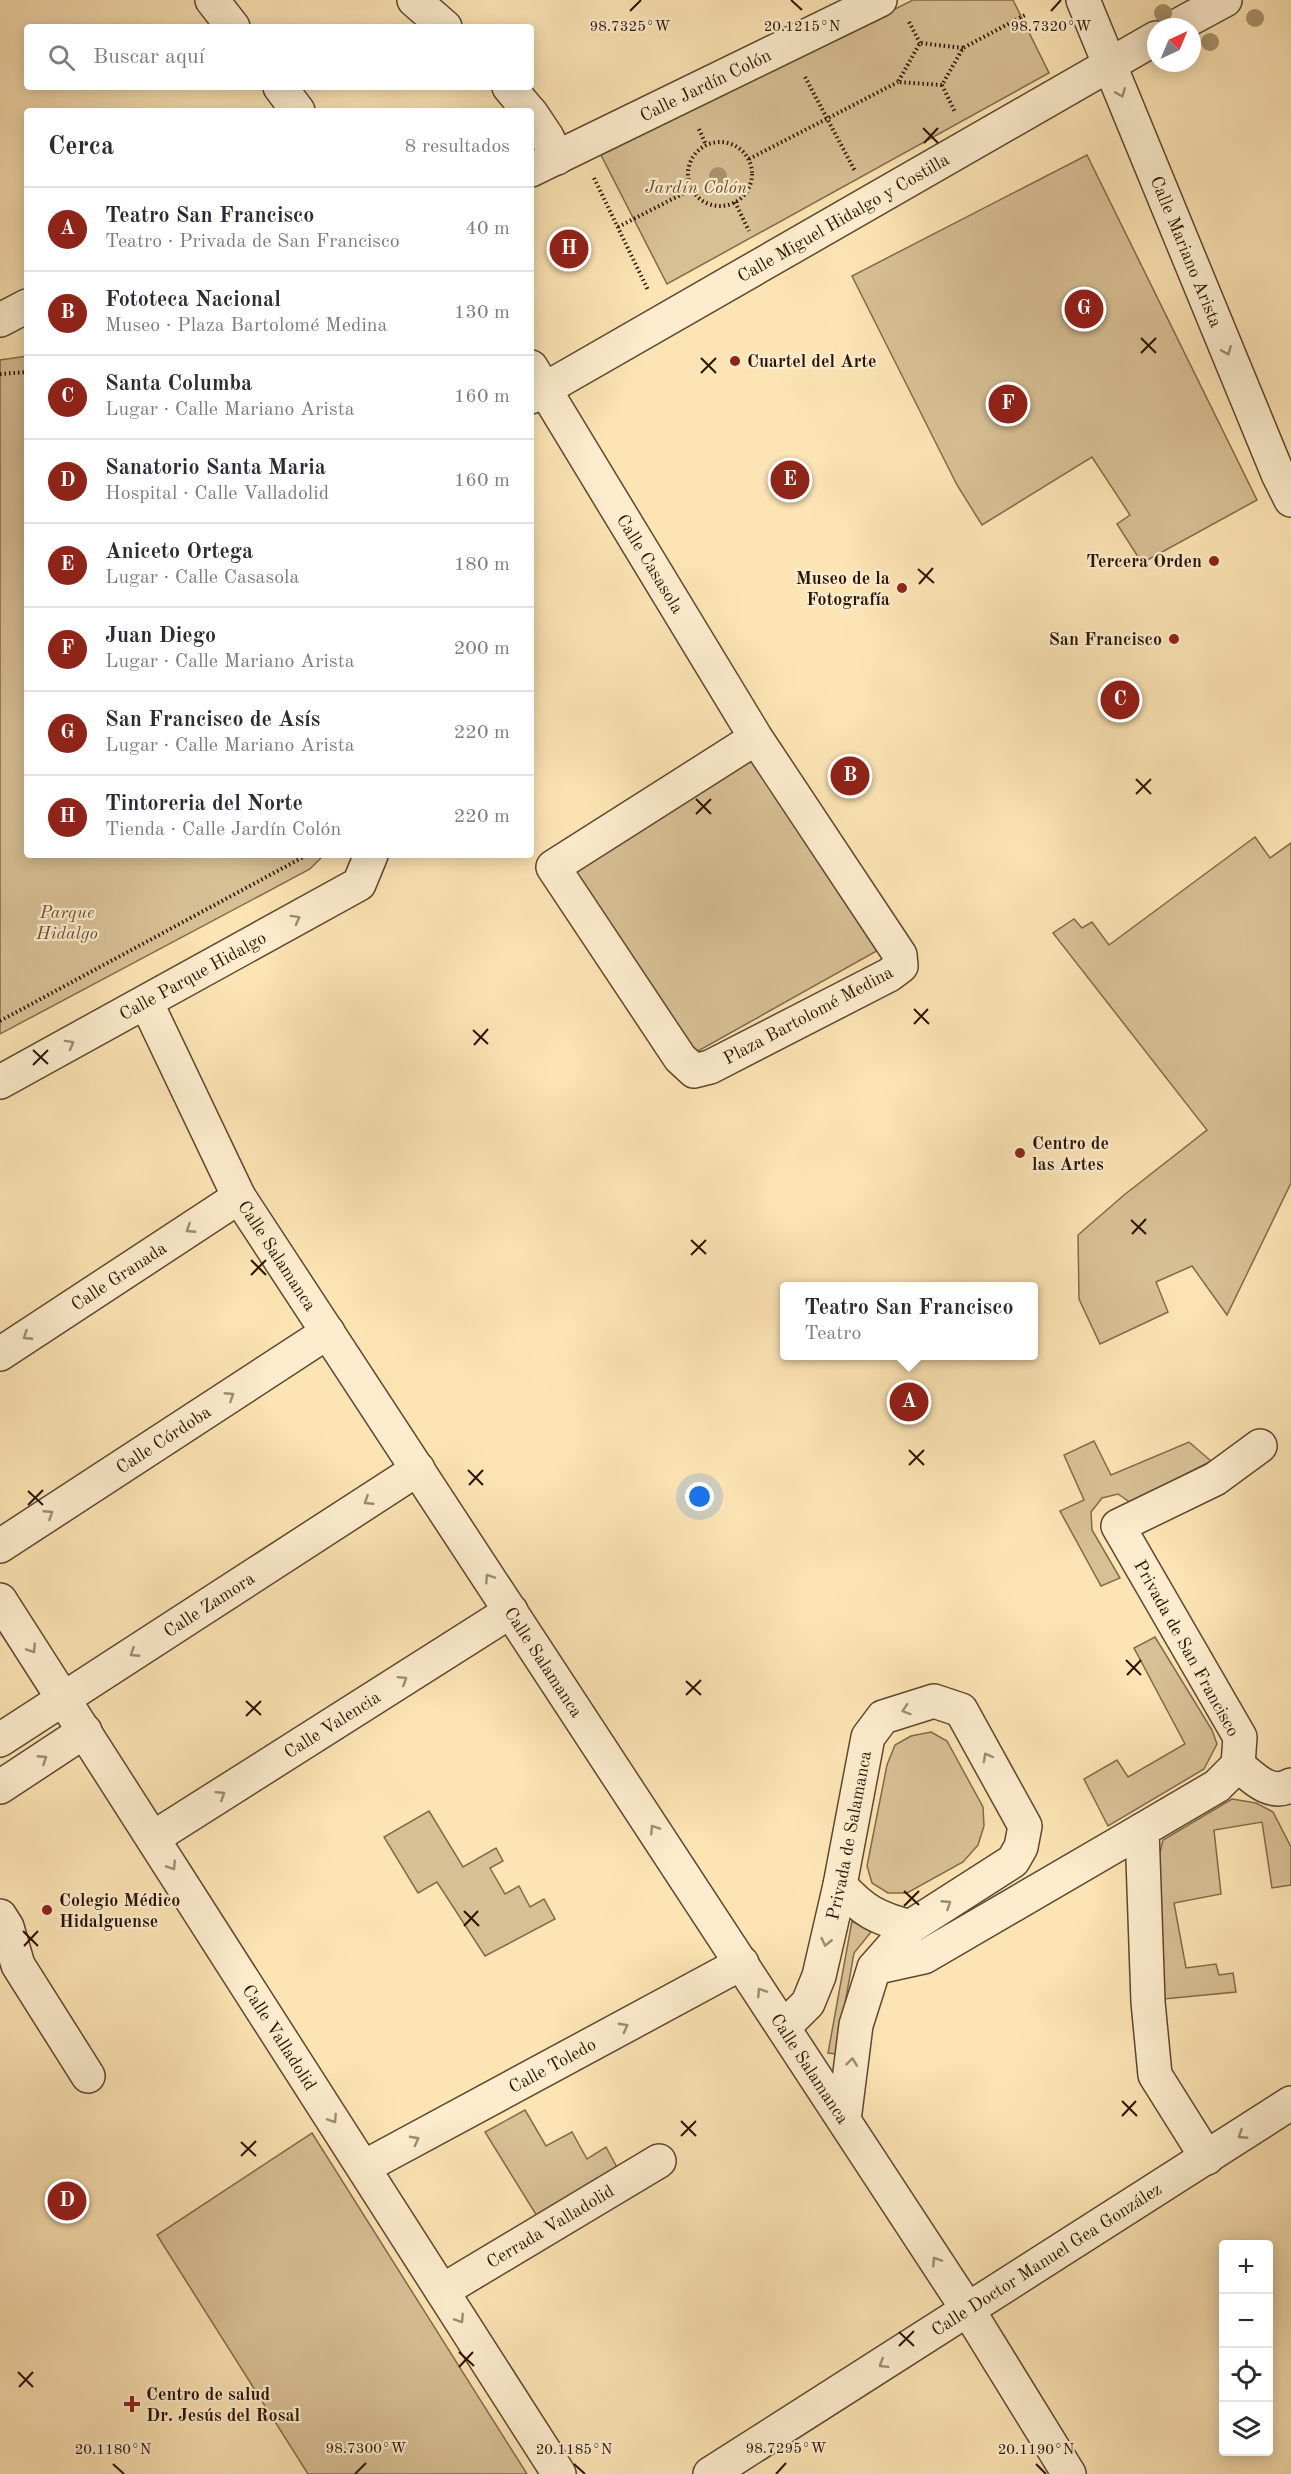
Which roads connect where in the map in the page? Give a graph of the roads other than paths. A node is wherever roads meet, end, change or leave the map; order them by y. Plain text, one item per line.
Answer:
1 (212, 0) edge
2 (414, 0) edge
3 (880, 0) edge
4 (1083, 0) edge
5 (1225, 0) edge
6 (1192, 18) edge
7 (231, 24) edge
8 (442, 24) edge
9 (1147, 43) edge
10 (1109, 63) junction
11 (281, 90) edge
12 (512, 90) edge
13 (296, 108) edge
14 (527, 108) edge
15 (534, 118) edge
16 (556, 158) edge
17 (24, 308) edge
18 (0, 320) edge
19 (535, 384) edge
20 (1287, 480) edge
21 (756, 738) junction
22 (370, 858) edge
23 (146, 1002) junction
24 (0, 1082) edge
25 (239, 1197) junction
26 (327, 1332) junction
27 (0, 1354) edge
28 (1260, 1446) dead end
29 (417, 1469) junction
30 (0, 1546) edge
31 (0, 1600) edge
32 (511, 1611) junction
33 (64, 1698) junction
34 (85, 1731) junction
35 (0, 1740) edge
36 (1238, 1766) junction
37 (1291, 1785) edge
38 (0, 1787) edge
39 (1142, 1830) junction
40 (153, 1838) junction
41 (840, 1885) junction
42 (0, 1917) edge
43 (910, 1927) junction
44 (742, 1963) junction
45 (874, 1968) junction
46 (784, 2027) junction
47 (88, 2076) dead end
48 (1291, 2103) edge
49 (844, 2120) junction
50 (1207, 2158) junction
51 (659, 2161) dead end
52 (364, 2167) junction
53 (442, 2291) junction
54 (968, 2310) junction
55 (560, 2474) edge
56 (710, 2474) edge
57 (1069, 2474) edge

1 - 7 street
2 - 8 street
3 - 16 street, Calle Jardín Colón
4 - 10 street, Calle Mariano Arista
5 - 6 street
9 - 10 street, Calle Miguel Hidalgo y Costilla
10 - 19 street, Calle Miguel Hidalgo y Costilla
10 -> 20 street, Calle Mariano Arista
11 - 13 street
12 - 14 street
15 - 16 street
17 - 18 street
19 - 21 street, Calle Casasola
21 - 21 street, Plaza Bartolomé Medina
23 -> 22 street, Calle Parque Hidalgo
24 -> 23 street, Calle Parque Hidalgo
23 - 25 street, Calle Salamanca
25 - 26 street, Calle Salamanca
25 -> 27 street, Calle Granada
26 - 29 street, Calle Salamanca
30 -> 26 street, Calle Córdoba
28 - 36 street, Privada de San Francisco
32 -> 29 street, Calle Salamanca
29 -> 33 street, Calle Zamora
31 -> 33 street, Calle Valladolid
40 -> 32 street, Calle Valencia
44 -> 32 street, Calle Salamanca
33 - 34 street, Calle Valladolid
33 - 35 street, Calle Zamora
38 -> 34 street
34 - 40 street, Calle Valladolid
36 - 37 street
36 - 39 street
39 - 45 street
39 - 50 street
40 -> 52 street, Calle Valladolid
41 - 43 street
43 -> 41 street, Privada de Salamanca
41 -> 46 street, Privada de Salamanca
42 - 47 street
43 - 45 street
46 -> 44 street, Calle Salamanca
52 -> 44 street, Calle Toledo
49 -> 45 street
46 - 49 street, Calle Salamanca
48 -> 50 street, Calle Doctor Manuel Gea González
54 -> 49 street, Calle Salamanca
50 - 54 street, Calle Doctor Manuel Gea González
51 - 53 street, Cerrada Valladolid
52 - 53 street, Calle Valladolid
53 -> 55 street, Calle Valladolid
54 -> 56 street, Calle Doctor Manuel Gea González
54 - 57 street, Calle Salamanca

